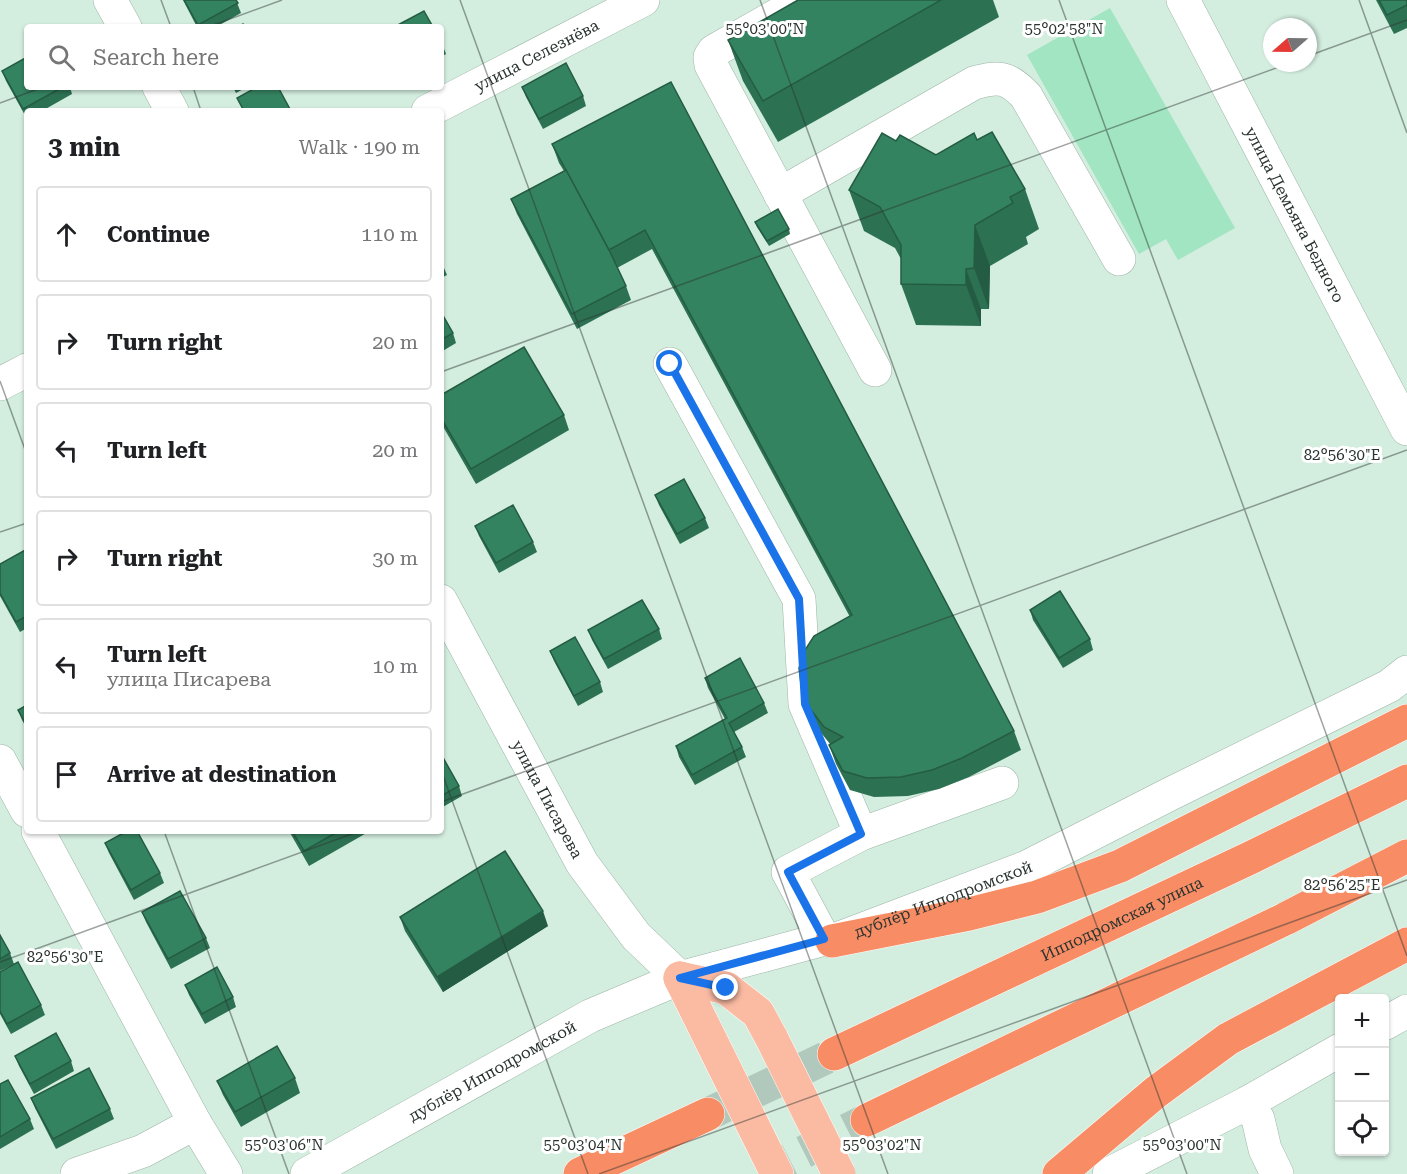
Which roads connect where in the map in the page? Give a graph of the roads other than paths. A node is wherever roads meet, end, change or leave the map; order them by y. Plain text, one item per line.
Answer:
1 (110, 0) edge
2 (804, 0) edge
3 (1183, 0) edge
4 (635, 2) edge
5 (123, 24) edge
6 (161, 90) edge
7 (170, 108) edge
8 (434, 108) edge
9 (780, 194) junction
10 (1119, 259) dead end
11 (670, 364) dead end
12 (875, 370) dead end
13 (24, 372) edge
14 (0, 384) edge
15 (1407, 429) edge
16 (444, 608) edge
17 (1407, 672) edge
18 (1407, 721) edge
19 (0, 761) edge
20 (1407, 782) edge
21 (1002, 783) dead end
22 (24, 806) edge
23 (40, 834) edge
24 (861, 834) junction
25 (1407, 856) edge
26 (828, 940) junction
27 (1407, 944) edge
28 (680, 978) junction
29 (1407, 1011) edge
30 (1389, 1021) edge
31 (1335, 1053) edge
32 (834, 1054) tunnel mouth
33 (1247, 1103) junction
34 (708, 1114) tunnel mouth
35 (867, 1120) tunnel mouth
36 (195, 1122) junction
37 (76, 1174) edge
38 (226, 1174) edge
39 (306, 1174) edge
40 (580, 1174) edge
41 (777, 1174) edge
42 (839, 1174) edge
43 (1059, 1174) edge
44 (1109, 1174) edge
45 (1277, 1174) edge

1 - 5 street
2 - 9 street
3 - 15 street, улица Демьяна Бедного
4 - 8 street, улица Селезнёва
6 - 7 street
9 - 10 street
9 - 12 street
11 - 24 street
13 - 14 street
16 - 28 street, улица Писарева
17 - 26 street, дублёр Ипподромской
18 - 26 highway
19 - 22 street
20 - 32 highway, Ипподромская улица
21 - 24 street
23 - 36 street
24 - 26 street
25 - 35 highway
26 - 28 street, дублёр Ипподромской
27 - 43 highway
28 - 39 street, дублёр Ипподромской
28 - 41 main road, улица Писарева
28 - 42 main road, bridge
29 - 30 street
31 - 33 street
33 - 44 street
33 - 45 street
34 - 40 highway
36 - 37 street
36 - 38 street

